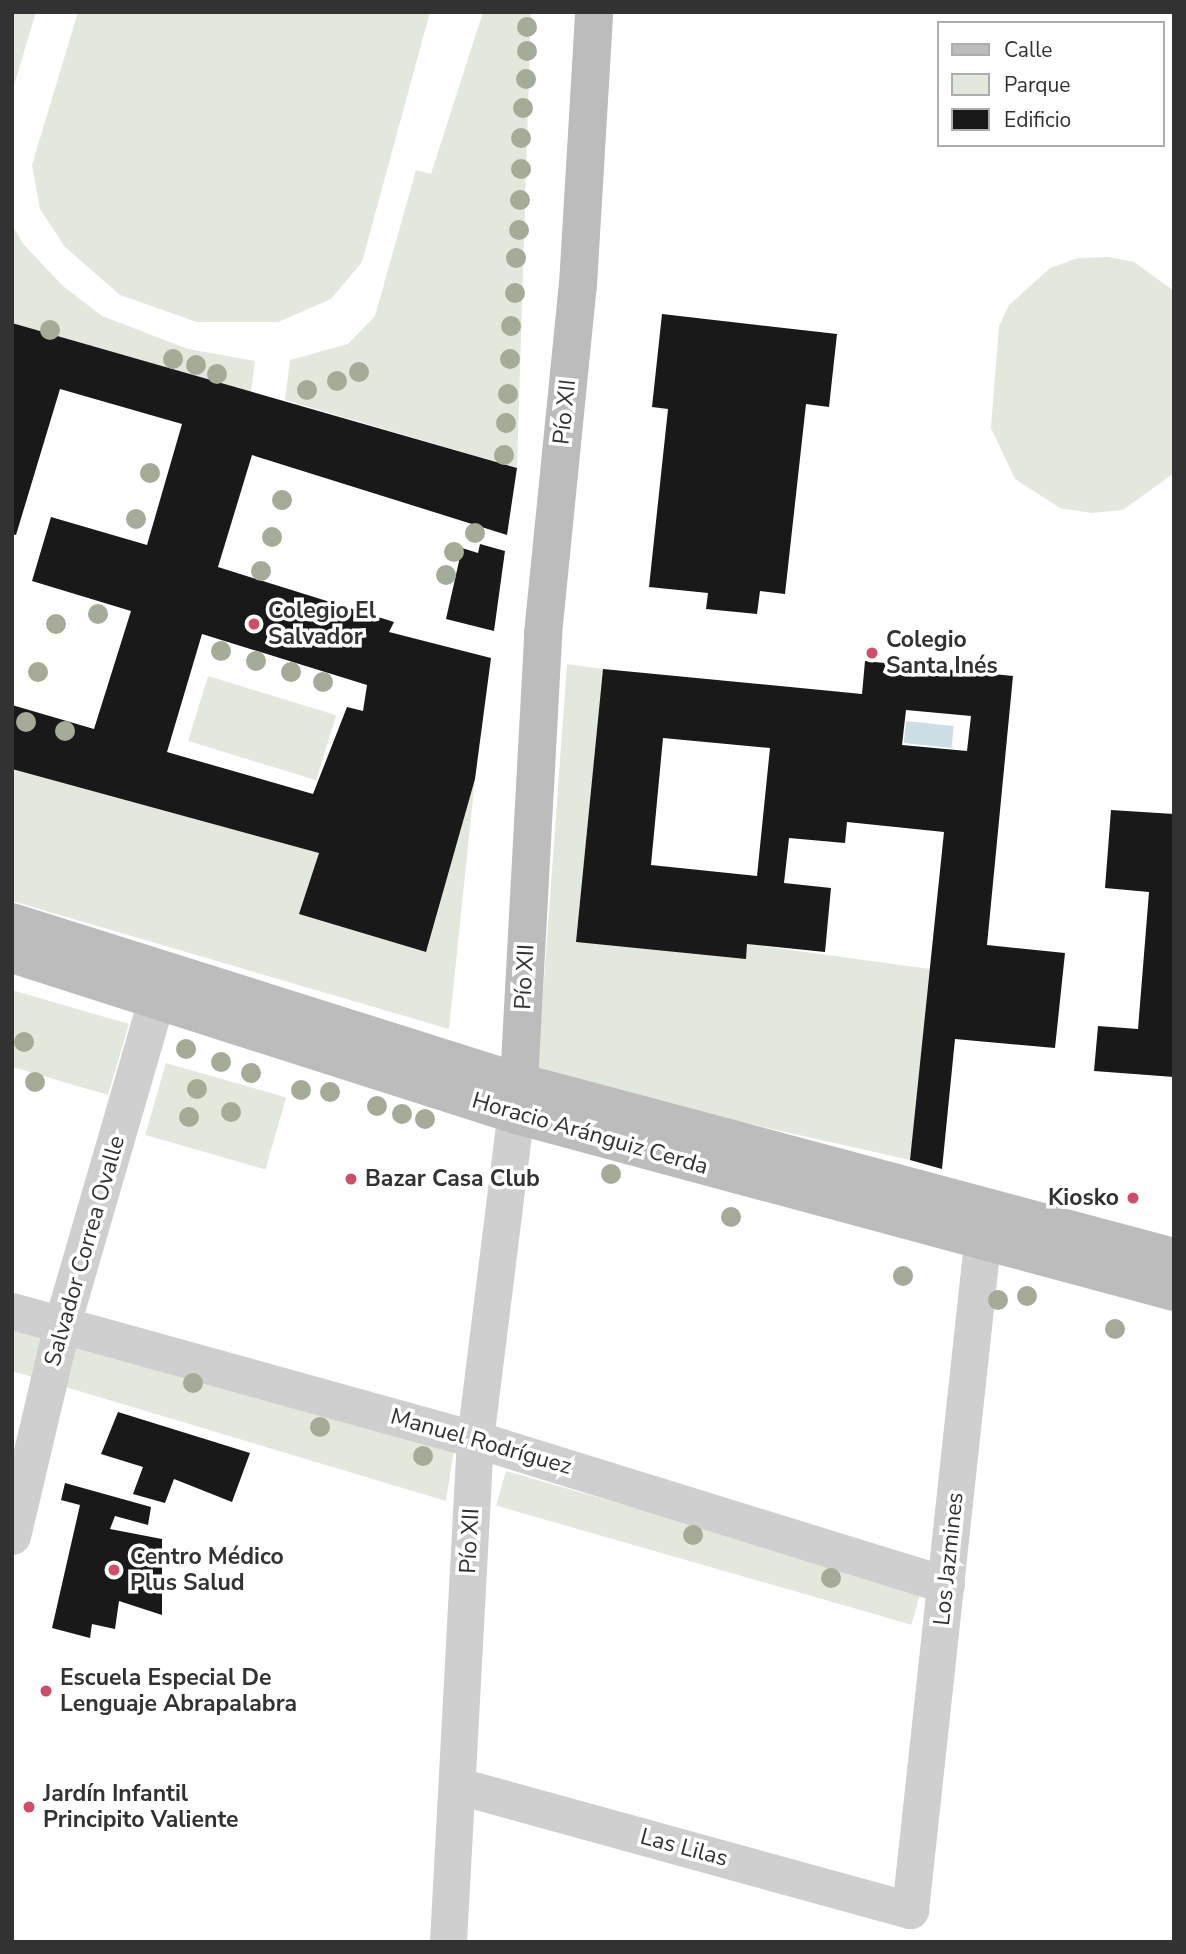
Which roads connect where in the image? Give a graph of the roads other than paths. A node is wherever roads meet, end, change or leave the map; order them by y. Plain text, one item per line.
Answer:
1 (594, 12) edge
2 (12, 922) edge
3 (12, 954) edge
4 (161, 983) junction
5 (518, 1098) junction
6 (986, 1226) junction
7 (1174, 1257) edge
8 (1174, 1292) edge
9 (12, 1311) edge
10 (62, 1324) junction
11 (475, 1439) junction
12 (12, 1536) edge
13 (946, 1585) junction
14 (459, 1786) junction
15 (910, 1910) joint
16 (448, 1942) edge

1 - 5 street, Pío XII
2 - 4 street, Horacio Aránguiz Cerda
3 - 4 street, Horacio Aránguiz Cerda
4 - 5 street, Horacio Aránguiz Cerda
4 - 10 street, Salvador Correa Ovalle
5 - 6 street, Horacio Aránguiz Cerda
5 - 11 street, Pío XII
6 - 7 street, Horacio Aránguiz Cerda
6 - 8 street, Horacio Aránguiz Cerda
6 - 13 street, Los Jazmines
9 - 10 street, Manuel Rodríguez
10 - 11 street, Manuel Rodríguez
10 - 12 street, Salvador Correa Ovalle
11 - 13 street, Manuel Rodríguez
11 - 14 street, Pío XII
13 - 15 street, Los Jazmines
14 - 15 street, Las Lilas
14 - 16 street, Pío XII

